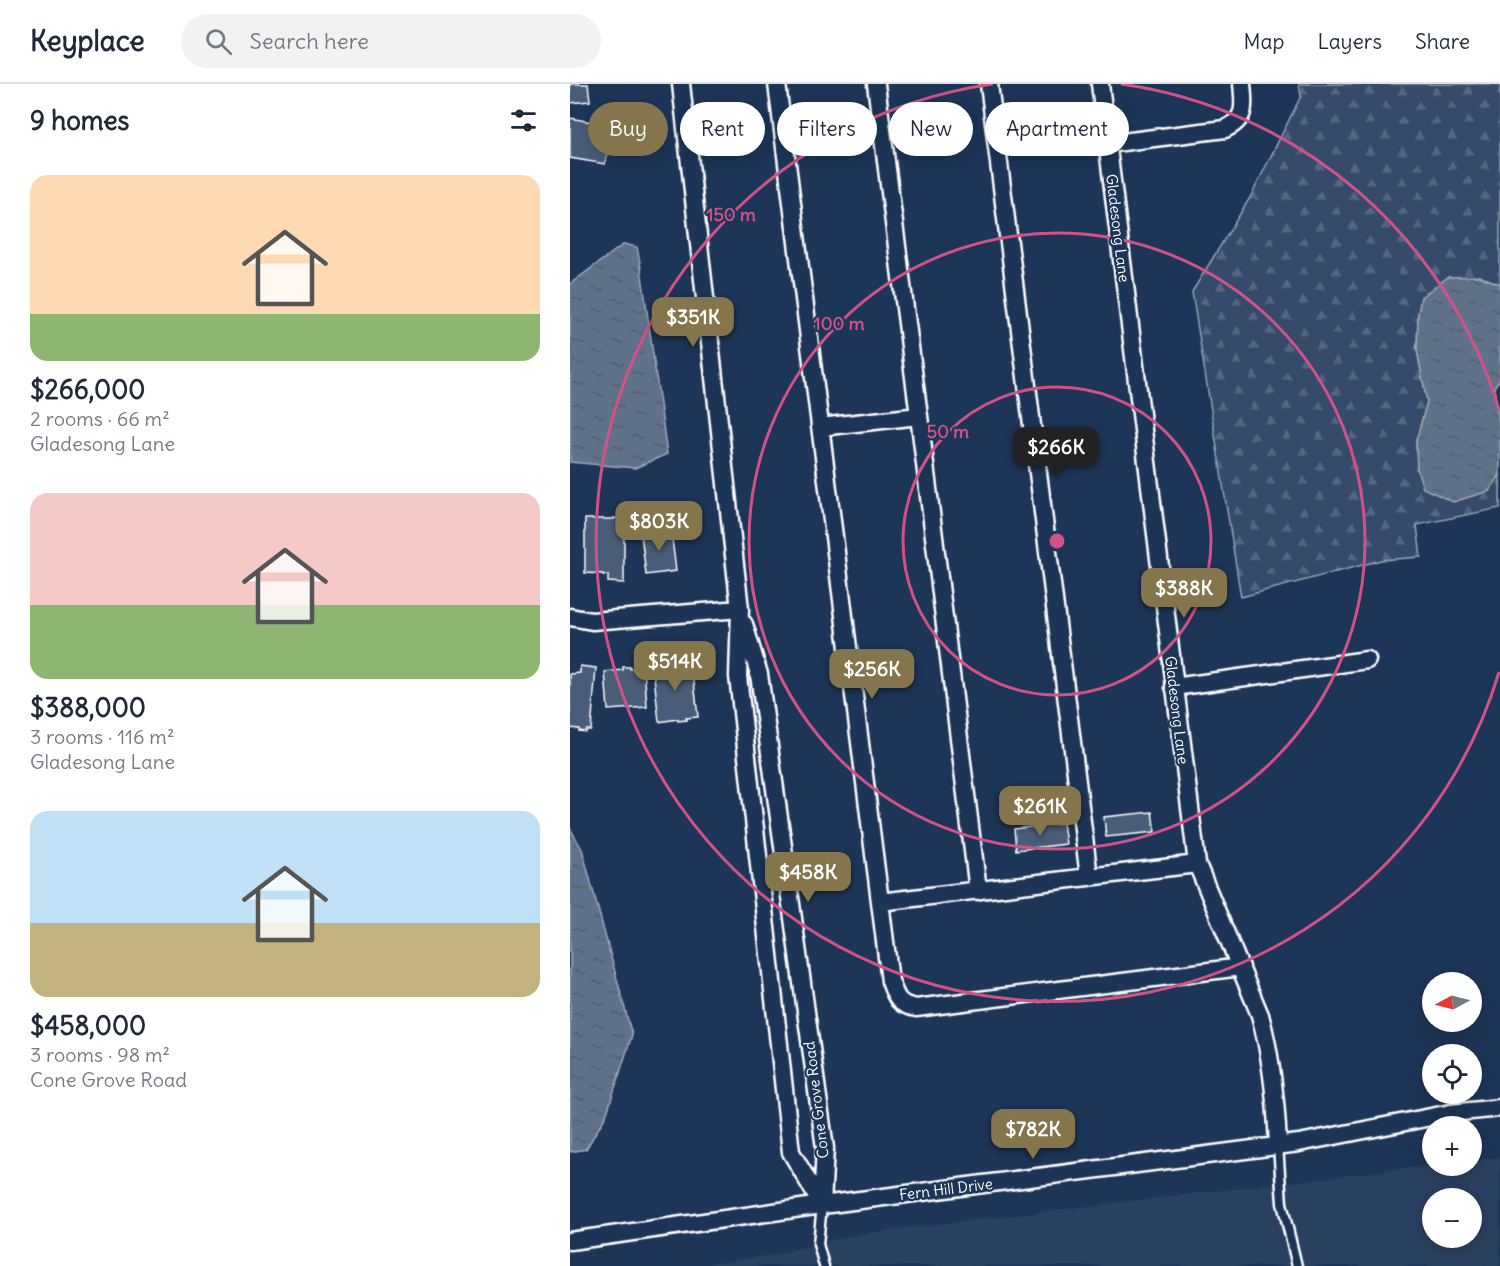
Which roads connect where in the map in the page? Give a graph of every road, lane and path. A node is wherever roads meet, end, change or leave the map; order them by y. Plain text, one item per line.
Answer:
1 (681, 84) edge
2 (777, 84) edge
3 (876, 84) edge
4 (989, 84) edge
5 (1100, 84) edge
6 (1242, 84) edge
7 (1102, 102) edge
8 (1129, 141) edge
9 (1108, 156) edge
10 (919, 416) junction
11 (820, 427) junction
12 (740, 609) junction
13 (570, 617) edge
14 (1367, 660) dead end
15 (1174, 687) junction
16 (1197, 864) junction
17 (1089, 877) junction
18 (978, 891) junction
19 (880, 902) junction
20 (798, 953) junction
21 (770, 956) junction
22 (1241, 967) junction
23 (1500, 1108) edge
24 (1278, 1145) junction
25 (822, 1205) junction
26 (570, 1241) edge
27 (824, 1266) edge
28 (1297, 1266) edge

1 - 12 street, Cone Grove Road
2 - 11 street
3 - 10 street
4 - 17 street
5 - 7 street, Gladesong Lane
6 - 8 street
9 - 15 street, Gladesong Lane
10 - 11 street
10 - 18 street
11 - 19 street
12 - 13 street
12 - 20 street, Cone Grove Road
12 - 21 street, Cone Grove Road
14 - 15 street
15 - 16 street, Gladesong Lane
16 - 17 street
16 - 22 street, Gladesong Lane
17 - 18 street
18 - 19 street
19 - 22 street
20 - 21 street
20 - 25 street, Cone Grove Road
21 - 25 street, Cone Grove Road
22 - 24 street, Gladesong Lane
23 - 24 street, Fern Hill Drive
24 - 25 street, Fern Hill Drive
24 - 28 lane
25 - 26 street, Fern Hill Drive
25 - 27 lane

